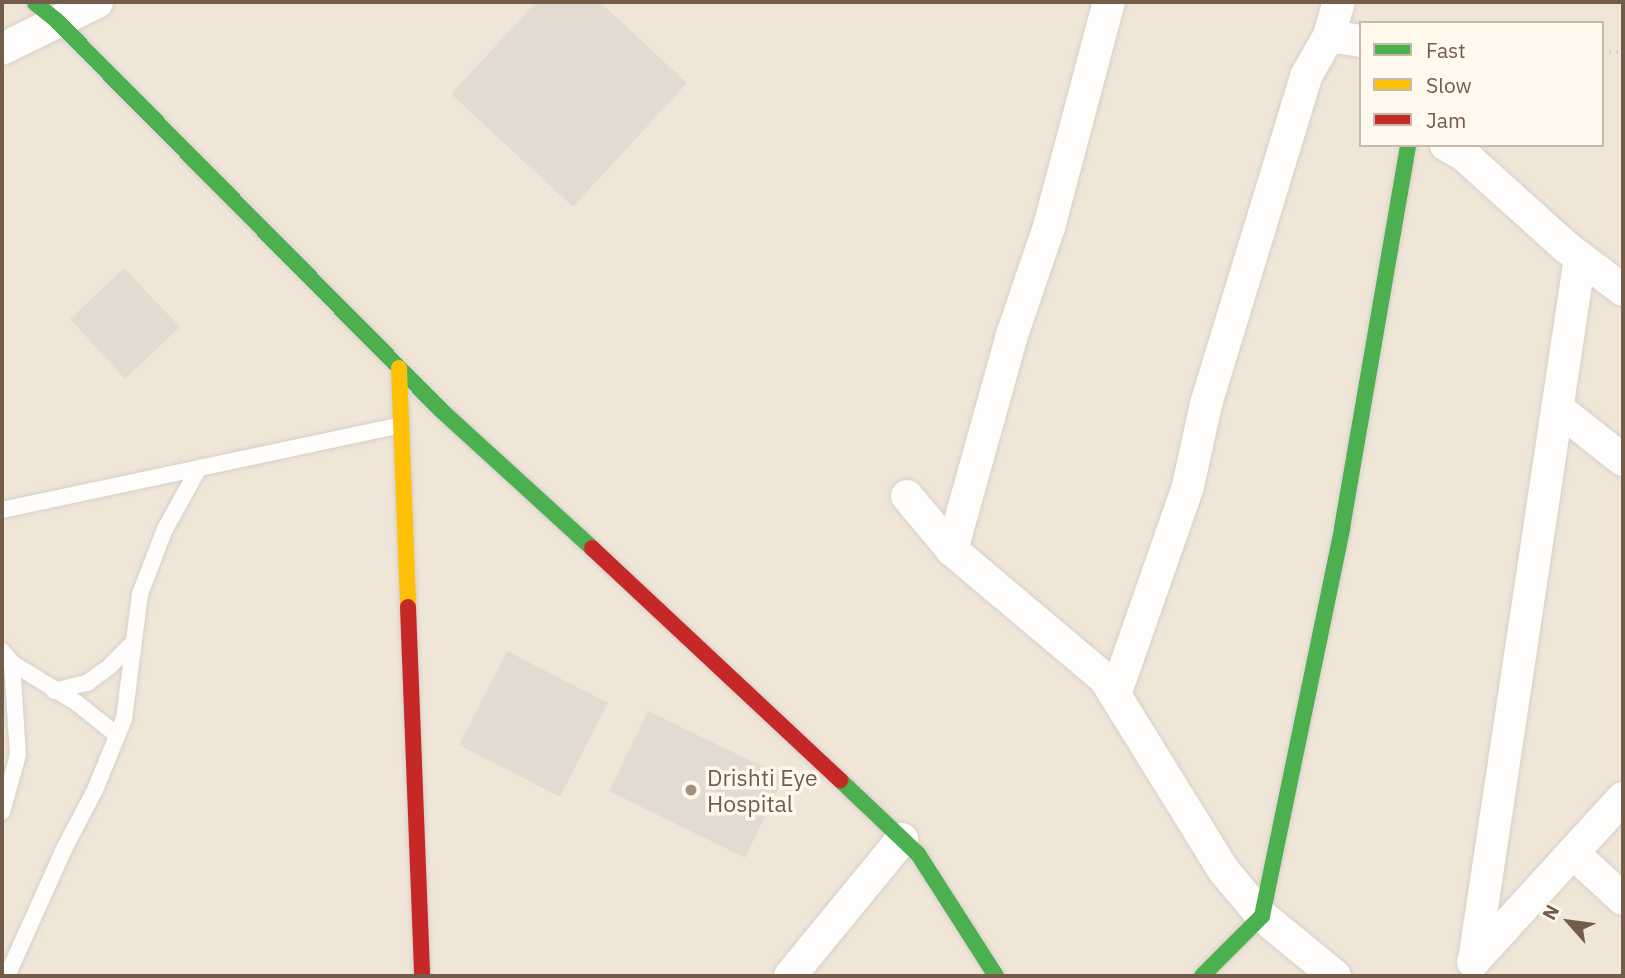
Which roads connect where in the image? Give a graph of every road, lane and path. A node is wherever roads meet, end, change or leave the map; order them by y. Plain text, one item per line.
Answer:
1 (97, 2) edge
2 (1109, 2) edge
3 (1339, 2) edge
4 (46, 12) edge
5 (1329, 36) junction
6 (1359, 41) edge
7 (2, 49) edge
8 (1604, 52) edge
9 (1623, 52) edge
10 (1408, 147) edge
11 (1449, 147) edge
12 (1580, 258) junction
13 (1623, 290) edge
14 (399, 368) junction
15 (1558, 408) junction
16 (401, 425) junction
17 (1623, 460) edge
18 (199, 468) junction
19 (906, 496) dead end
20 (2, 510) edge
21 (952, 550) junction
22 (134, 642) junction
23 (7, 657) edge
24 (54, 691) junction
25 (1115, 695) junction
26 (117, 735) junction
27 (1623, 798) edge
28 (2, 812) edge
29 (902, 839) junction
30 (1573, 853) junction
31 (1623, 899) edge
32 (1262, 916) junction
33 (1467, 969) edge
34 (7, 976) edge
35 (422, 976) edge
36 (790, 976) edge
37 (996, 976) edge
38 (1202, 976) edge
39 (1335, 976) edge

1 - 4 street
2 - 21 street
3 - 5 street
4 - 7 street
4 - 14 street
5 - 6 street
5 - 25 street
8 - 9 path
10 - 32 street
11 - 12 street
12 - 13 street
12 - 15 street
14 - 16 street
14 - 29 street
15 - 17 street
15 - 33 street
16 - 18 lane
16 - 35 street
18 - 20 lane
18 - 22 lane
19 - 21 street
21 - 25 street
22 - 24 lane
22 - 26 lane
23 - 24 lane
23 - 28 lane
24 - 26 lane
25 - 32 street
26 - 34 lane
27 - 30 street
29 - 36 street
29 - 37 street
30 - 31 street
30 - 33 street
32 - 38 street
32 - 39 street

